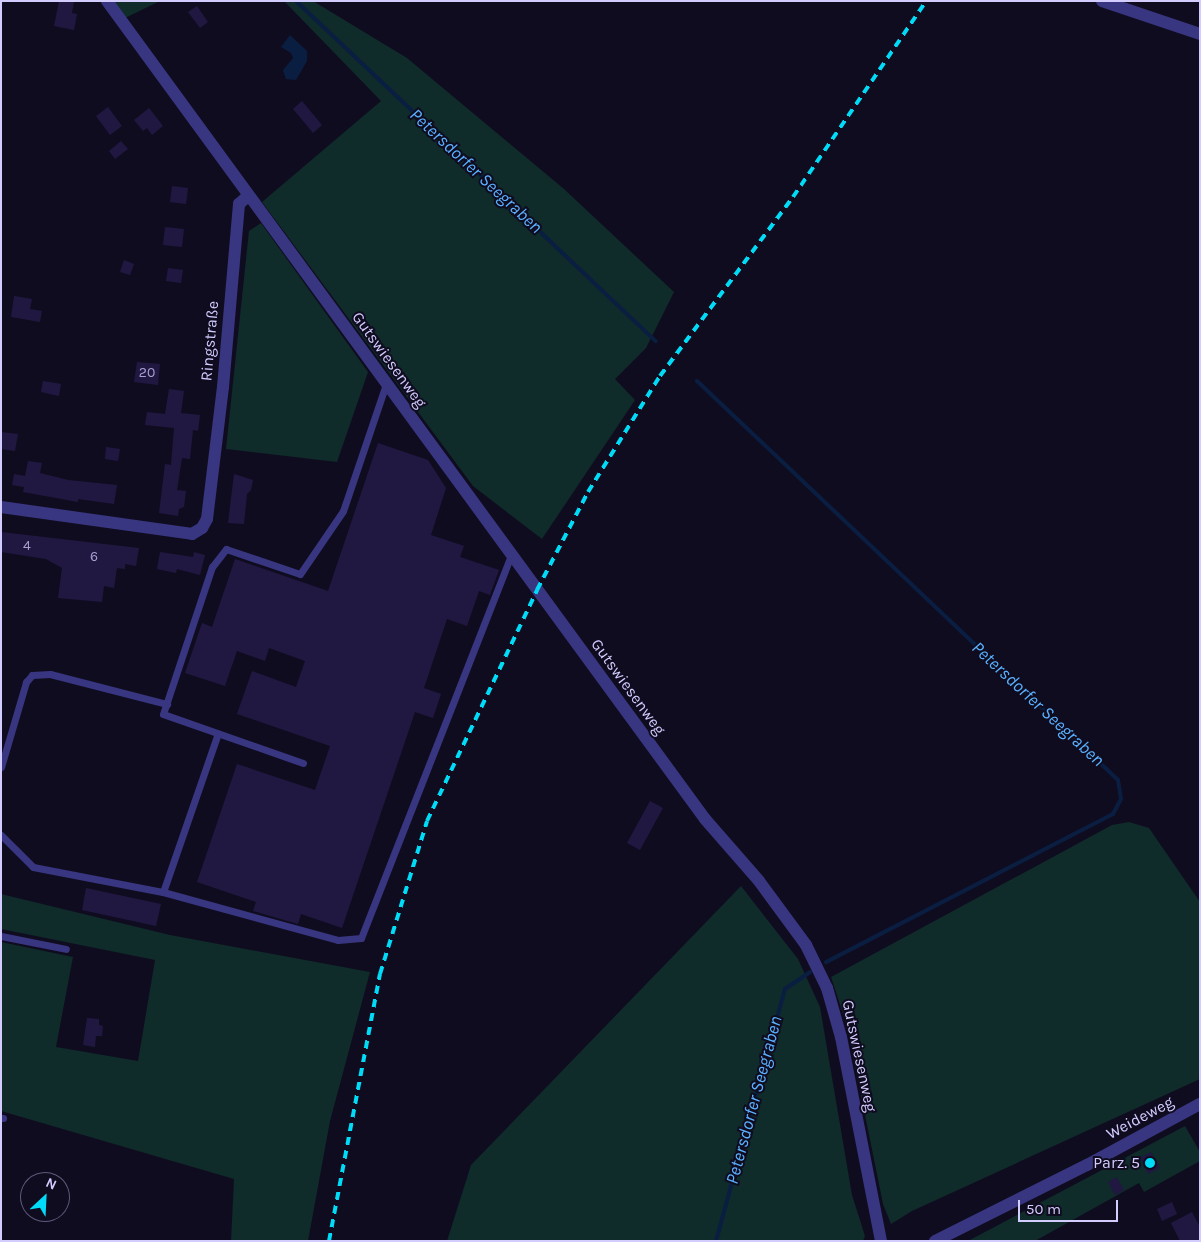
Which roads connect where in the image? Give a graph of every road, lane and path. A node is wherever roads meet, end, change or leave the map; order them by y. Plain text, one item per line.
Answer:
1 (107, 1) edge
2 (1102, 1) edge
3 (1200, 34) edge
4 (248, 196) junction
5 (386, 384) junction
6 (1, 507) edge
7 (512, 555) junction
8 (166, 704) junction
9 (218, 733) junction
10 (303, 763) dead end
11 (1, 767) edge
12 (1, 835) edge
13 (163, 892) junction
14 (1, 936) edge
15 (66, 949) dead end
16 (1200, 1104) edge
17 (881, 1241) edge
18 (934, 1241) edge

1 - 4 street
2 - 3 street
4 - 5 street, Gutswiesenweg
4 - 6 street, Ringstraße
5 - 7 street, Gutswiesenweg
5 - 8 lane
7 - 13 lane
7 - 17 street, Gutswiesenweg
8 - 9 lane
8 - 11 lane
9 - 10 lane
9 - 13 lane
12 - 13 lane
14 - 15 lane
16 - 18 street, Weideweg

